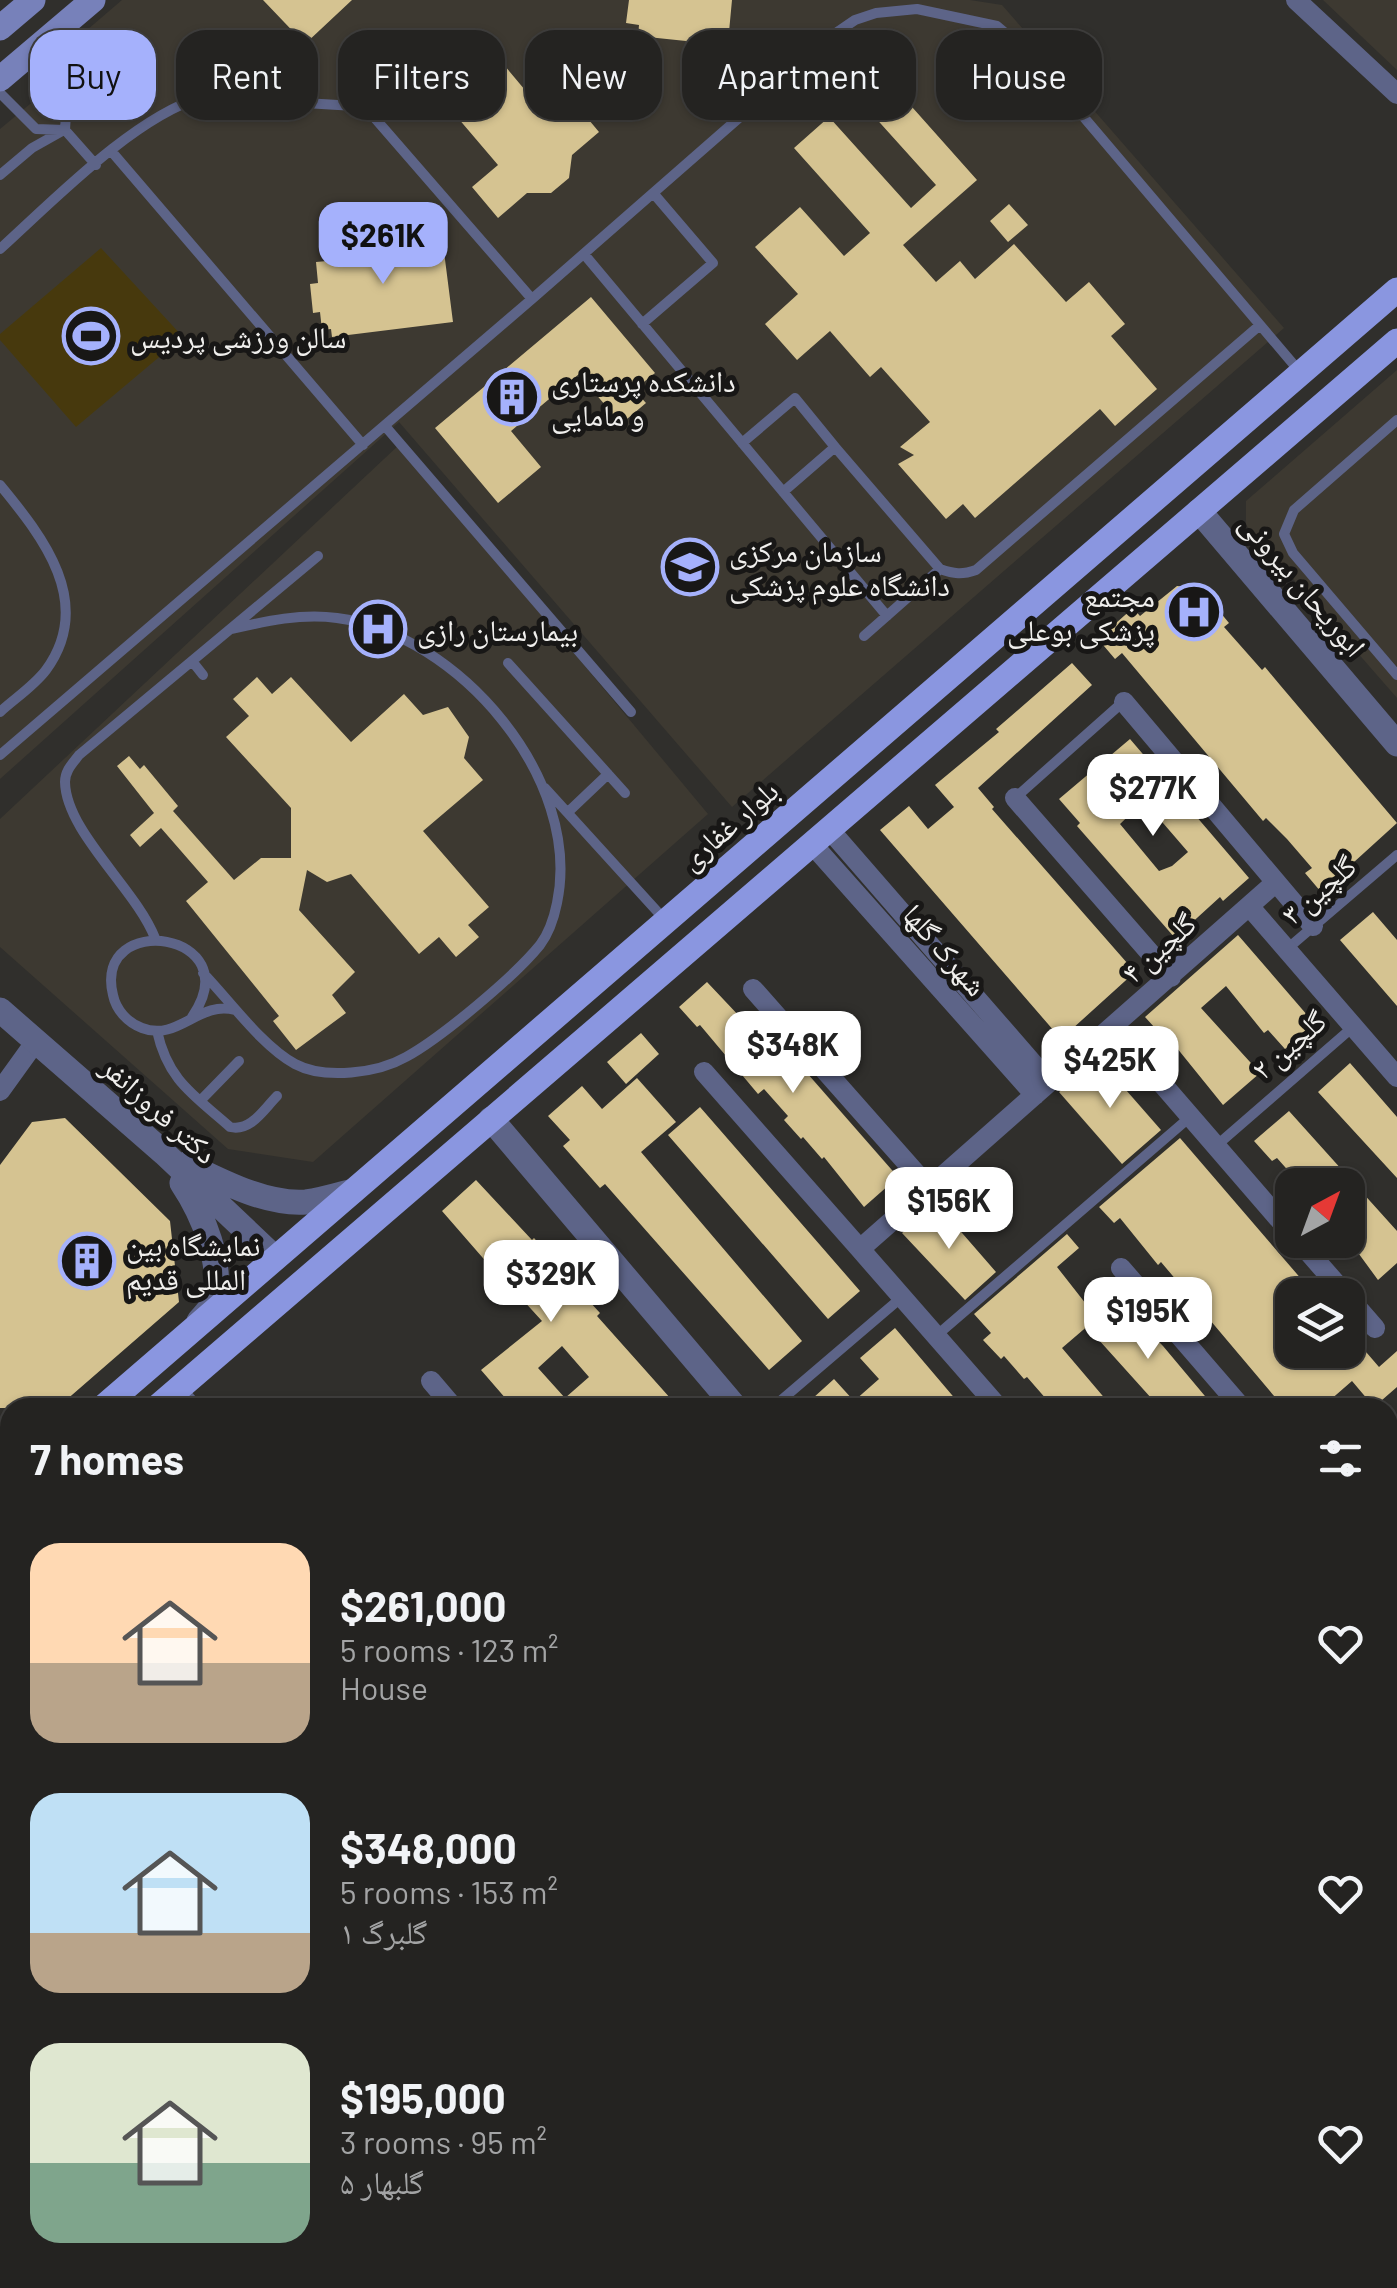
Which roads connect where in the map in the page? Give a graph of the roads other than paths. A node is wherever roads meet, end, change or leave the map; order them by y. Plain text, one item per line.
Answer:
1 (33, 0) edge
2 (92, 0) edge
3 (1296, 0) edge
4 (0, 28) edge
5 (58, 30) edge
6 (30, 55) edge
7 (0, 79) edge
8 (0, 92) edge
9 (1397, 94) edge
10 (66, 120) edge
11 (65, 130) junction
12 (112, 152) junction
13 (96, 165) junction
14 (0, 175) edge
15 (654, 194) junction
16 (0, 249) edge
17 (584, 254) junction
18 (1397, 290) edge
19 (532, 299) junction
20 (642, 324) junction
21 (1260, 325) junction
22 (1397, 341) edge
23 (1301, 373) junction
24 (1397, 420) edge
25 (384, 426) junction
26 (742, 444) junction
27 (362, 445) junction
28 (836, 447) junction
29 (0, 485) edge
30 (783, 492) junction
31 (1200, 511) junction
32 (318, 556) dead end
33 (940, 569) junction
34 (887, 616) junction
35 (232, 629) junction
36 (864, 636) dead end
37 (192, 661) junction
38 (508, 663) dead end
39 (203, 675) dead end
40 (1397, 675) edge
41 (1124, 702) joint
42 (0, 712) edge
43 (631, 712) dead end
44 (1397, 744) edge
45 (0, 755) edge
46 (608, 774) junction
47 (542, 785) junction
48 (625, 793) dead end
49 (1015, 798) joint
50 (568, 812) junction
51 (821, 836) junction
52 (1397, 855) edge
53 (1275, 883) junction
54 (1249, 906) junction
55 (666, 920) junction
56 (1313, 926) junction
57 (155, 938) junction
58 (1288, 949) junction
59 (203, 974) junction
60 (1171, 977) junction
61 (752, 989) dead end
62 (0, 1010) edge
63 (237, 1010) junction
64 (192, 1017) junction
65 (1354, 1026) junction
66 (1113, 1027) junction
67 (157, 1031) junction
68 (36, 1041) junction
69 (239, 1061) dead end
70 (704, 1072) dead end
71 (1397, 1077) edge
72 (1042, 1088) junction
73 (0, 1091) edge
74 (277, 1096) dead end
75 (200, 1100) junction
76 (1190, 1116) junction
77 (491, 1119) junction
78 (1216, 1146) junction
79 (164, 1154) junction
80 (929, 1188) junction
81 (353, 1191) junction
82 (1275, 1214) edge
83 (860, 1249) junction
84 (274, 1258) junction
85 (1314, 1258) edge
86 (1121, 1268) dead end
87 (1331, 1278) edge
88 (902, 1297) junction
89 (1365, 1317) edge
90 (1374, 1328) dead end
91 (193, 1329) junction
92 (936, 1336) junction
93 (431, 1380) dead end
94 (114, 1398) edge
95 (184, 1398) edge
96 (446, 1398) edge
97 (728, 1398) edge
98 (784, 1398) edge
99 (989, 1398) edge
100 (1233, 1398) edge

1 - 4 main road
2 - 5 main road
3 - 9 street
6 - 7 main road
8 - 11 lane
10 - 11 lane
11 - 13 lane
11 - 14 lane
12 - 13 lane
12 - 19 lane
12 - 27 lane
13 - 16 lane
15 - 17 lane
15 - 20 lane
15 - 21 lane
17 - 19 lane
17 - 20 lane
18 - 23 main road, بلوار غفاری
19 - 25 lane
20 - 26 lane
21 - 23 lane
21 - 33 lane
22 - 31 main road
23 - 55 main road, بلوار غفاری
24 - 40 lane
25 - 27 lane
25 - 43 lane
26 - 28 lane
26 - 30 lane
27 - 45 lane
28 - 30 lane
28 - 33 lane
29 - 42 lane
30 - 34 lane
31 - 44 street, ابوریحان بیرونی
31 - 51 main road
32 - 35 lane
33 - 34 lane
34 - 36 lane
35 - 37 lane
35 - 47 lane
37 - 39 lane
37 - 57 lane
38 - 46 lane
41 - 49 lane
41 - 53 street
46 - 48 lane
46 - 50 lane
47 - 50 lane
47 - 63 lane
49 - 60 street
50 - 55 lane
51 - 72 street, شهرک گلها
51 - 77 main road
52 - 56 lane, گلچین ۳
53 - 54 street, گلچین ۴
53 - 56 street
54 - 58 street
54 - 60 street, گلچین ۴
55 - 81 main road, بلوار غفاری
56 - 58 lane, گلچین ۳
57 - 59 lane
57 - 67 lane
58 - 65 street
59 - 63 lane
59 - 64 lane
60 - 66 street, گلچین ۴
61 - 80 street
62 - 68 street, دکتر فروزانفر
63 - 64 lane
64 - 67 lane
65 - 71 street
65 - 78 lane, گلچین ۲
66 - 72 street, گلچین ۴
66 - 76 street
67 - 75 lane
68 - 73 street
68 - 79 street, دکتر فروزانفر
69 - 75 lane
70 - 83 street
72 - 80 street, گلچین ۴
74 - 75 lane
76 - 78 street
76 - 92 lane
77 - 95 main road
77 - 97 street
78 - 82 street
79 - 81 street
79 - 84 street, دکتر فروزانفر
79 - 91 street
80 - 83 street, گلچین ۴
81 - 84 main road, بلوار غفاری
83 - 88 street
84 - 91 main road, بلوار غفاری
85 - 87 street
86 - 100 street
88 - 92 street
88 - 98 lane
89 - 90 street
91 - 94 main road, بلوار غفاری
92 - 99 street
93 - 96 street

